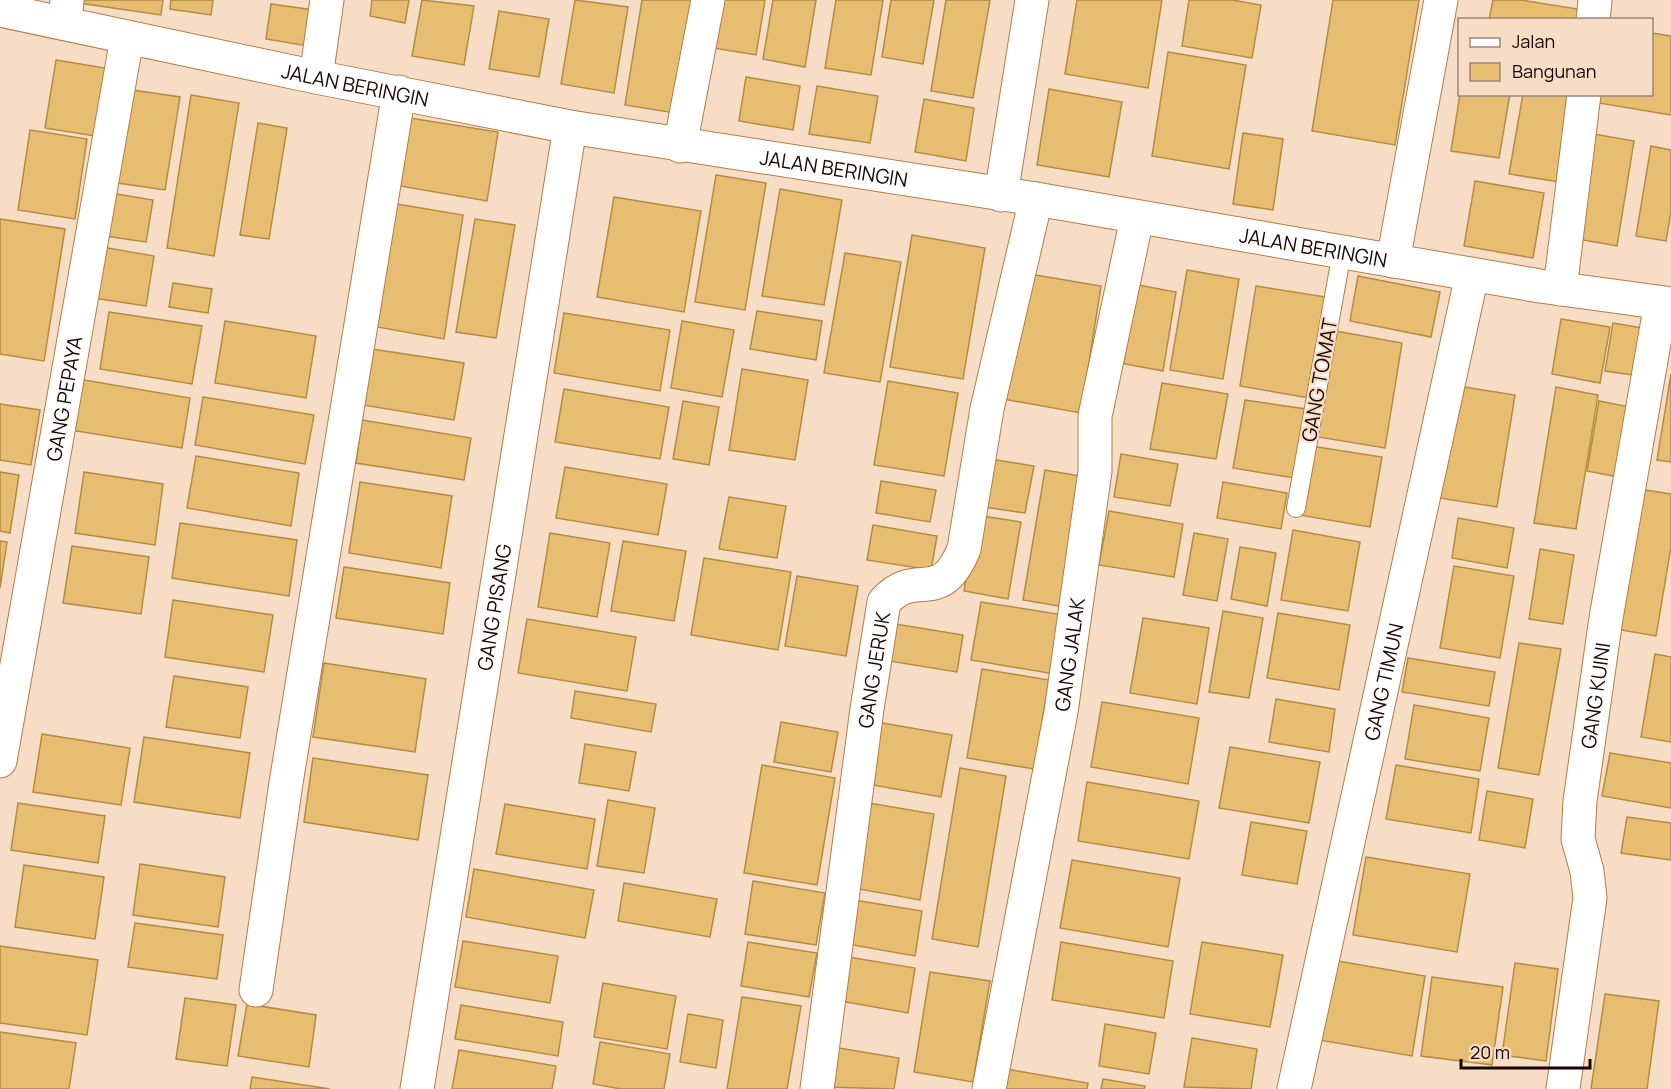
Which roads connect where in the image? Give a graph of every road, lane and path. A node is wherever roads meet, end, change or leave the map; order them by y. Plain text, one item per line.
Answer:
1 (327, 0) edge
2 (708, 0) edge
3 (1032, 0) edge
4 (1441, 0) edge
5 (1595, 1) edge
6 (0, 10) edge
7 (66, 11) edge
8 (1593, 18) edge
9 (127, 38) junction
10 (316, 77) junction
11 (399, 92) junction
12 (1584, 96) edge
13 (570, 127) junction
14 (680, 146) junction
15 (1001, 195) junction
16 (1036, 199) junction
17 (1137, 218) junction
18 (1342, 252) junction
19 (1393, 261) junction
20 (1472, 275) junction
21 (1560, 289) junction
22 (1666, 303) edge
23 (1296, 508) dead end
24 (0, 761) edge
25 (256, 990) dead end
26 (417, 1089) edge
27 (817, 1089) edge
28 (989, 1089) edge
29 (1294, 1089) edge
30 (1563, 1089) edge

1 - 10 street
2 - 14 street
3 - 15 street
4 - 19 street
5 - 8 street
6 - 7 street, JALAN BERINGIN
7 - 9 street, JALAN BERINGIN
9 - 10 street, JALAN BERINGIN
9 - 24 street, GANG PEPAYA
10 - 11 street, JALAN BERINGIN
11 - 13 street, JALAN BERINGIN
11 - 25 street
12 - 21 street
13 - 14 street, JALAN BERINGIN
13 - 26 street, GANG PISANG
14 - 15 street, JALAN BERINGIN
15 - 16 street, JALAN BERINGIN
16 - 17 street, JALAN BERINGIN
16 - 27 street, GANG JERUK
17 - 18 street, JALAN BERINGIN
17 - 28 street, GANG JALAK
18 - 19 street, JALAN BERINGIN
18 - 23 lane, GANG TOMAT
19 - 20 street, JALAN BERINGIN
20 - 21 street, JALAN BERINGIN
20 - 29 street, GANG TIMUN
21 - 22 street, JALAN BERINGIN
22 - 30 street, GANG KUINI

